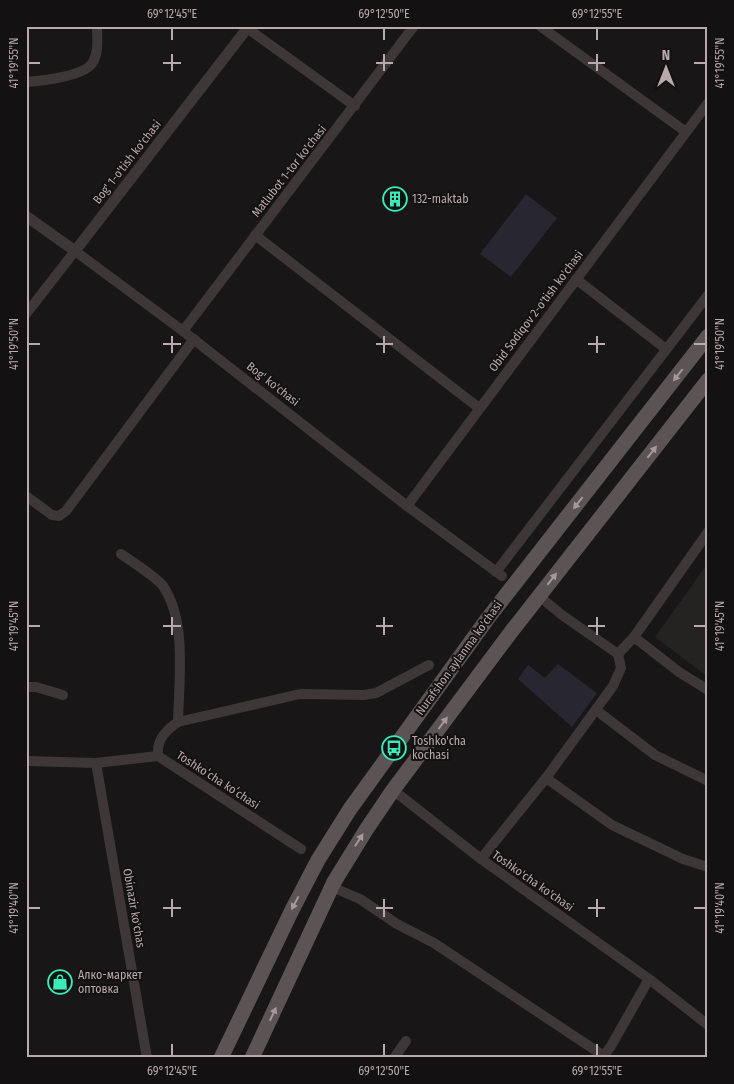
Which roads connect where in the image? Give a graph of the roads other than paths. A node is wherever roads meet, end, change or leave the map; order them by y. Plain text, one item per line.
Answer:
1 (98, 26) edge
2 (414, 26) edge
3 (540, 26) edge
4 (248, 27) edge
5 (26, 82) edge
6 (708, 104) edge
7 (354, 106) junction
8 (686, 132) junction
9 (26, 216) edge
10 (255, 235) junction
11 (76, 251) junction
12 (576, 279) junction
13 (708, 295) edge
14 (26, 314) edge
15 (183, 331) junction
16 (708, 336) edge
17 (194, 339) junction
18 (666, 349) junction
19 (708, 380) edge
20 (479, 408) junction
21 (26, 496) edge
22 (407, 506) junction
23 (708, 532) edge
24 (121, 554) dead end
25 (539, 596) junction
26 (634, 637) junction
27 (618, 654) junction
28 (429, 665) dead end
29 (26, 687) edge
30 (708, 690) edge
31 (63, 695) dead end
32 (596, 710) junction
33 (178, 722) junction
34 (158, 756) junction
35 (26, 761) edge
36 (96, 763) junction
37 (546, 778) junction
38 (708, 781) edge
39 (393, 790) junction
40 (301, 849) dead end
41 (481, 859) junction
42 (708, 867) edge
43 (332, 887) junction
44 (650, 979) junction
45 (708, 1025) edge
46 (406, 1041) dead end
47 (603, 1057) edge
48 (147, 1058) edge
49 (221, 1058) edge
50 (252, 1058) edge
51 (394, 1058) edge

1 - 5 street
2 - 7 street, Matlubot 1-tor ko'chasi
3 - 8 street
4 - 7 street
4 - 11 street, Bog' 1-o'tish ko'chasi
6 - 8 street, Obid Sodiqov 2-o'tish ko'chasi
7 - 10 street, Matlubot 1-tor ko'chasi
8 - 12 street, Obid Sodiqov 2-o'tish ko'chasi
9 - 11 street, Bog' ko'chasi
10 - 15 street, Matlubot 1-tor ko'chasi
10 - 20 street
11 - 14 street, Bog' 1-o'tish ko'chasi
11 - 15 street, Bog' ko'chasi
12 - 18 street
12 - 20 street, Obid Sodiqov 2-o'tish ko'chasi
13 - 18 street
15 - 17 street, Bog' ko'chasi
16 -> 49 main road, Nurafshon aylanma ko'chasi
17 - 21 street
17 - 22 street, Bog' ko'chasi
18 - 22 street, Bog' ko'chasi
25 -> 19 main road, Nurafshon aylanma ko'chasi
20 - 22 street, Obid Sodiqov 2-o'tish ko'chasi
23 - 26 street
24 - 33 street
25 - 27 street
39 -> 25 main road, Nurafshon aylanma ko'chasi
26 - 27 street
26 - 30 street
27 - 32 street
28 - 33 street
29 - 31 street
32 - 37 street
32 - 38 street
33 - 34 street
34 - 36 street, Toshkoʻcha koʻchasi
34 - 40 street, Toshkoʻcha koʻchasi
35 - 36 street, Toshkoʻcha koʻchasi
36 - 48 street, Obinazir ko'chas
37 - 41 street
37 - 42 street
39 - 41 street, Toshko'cha ko'chasi
43 -> 39 main road, Nurafshon aylanma ko'chasi
41 - 44 street, Toshko'cha ko'chasi
43 - 47 street
50 -> 43 main road, Nurafshon aylanma ko'chasi
44 - 45 street, Toshko'cha ko'chasi
44 - 47 street
46 - 51 street

